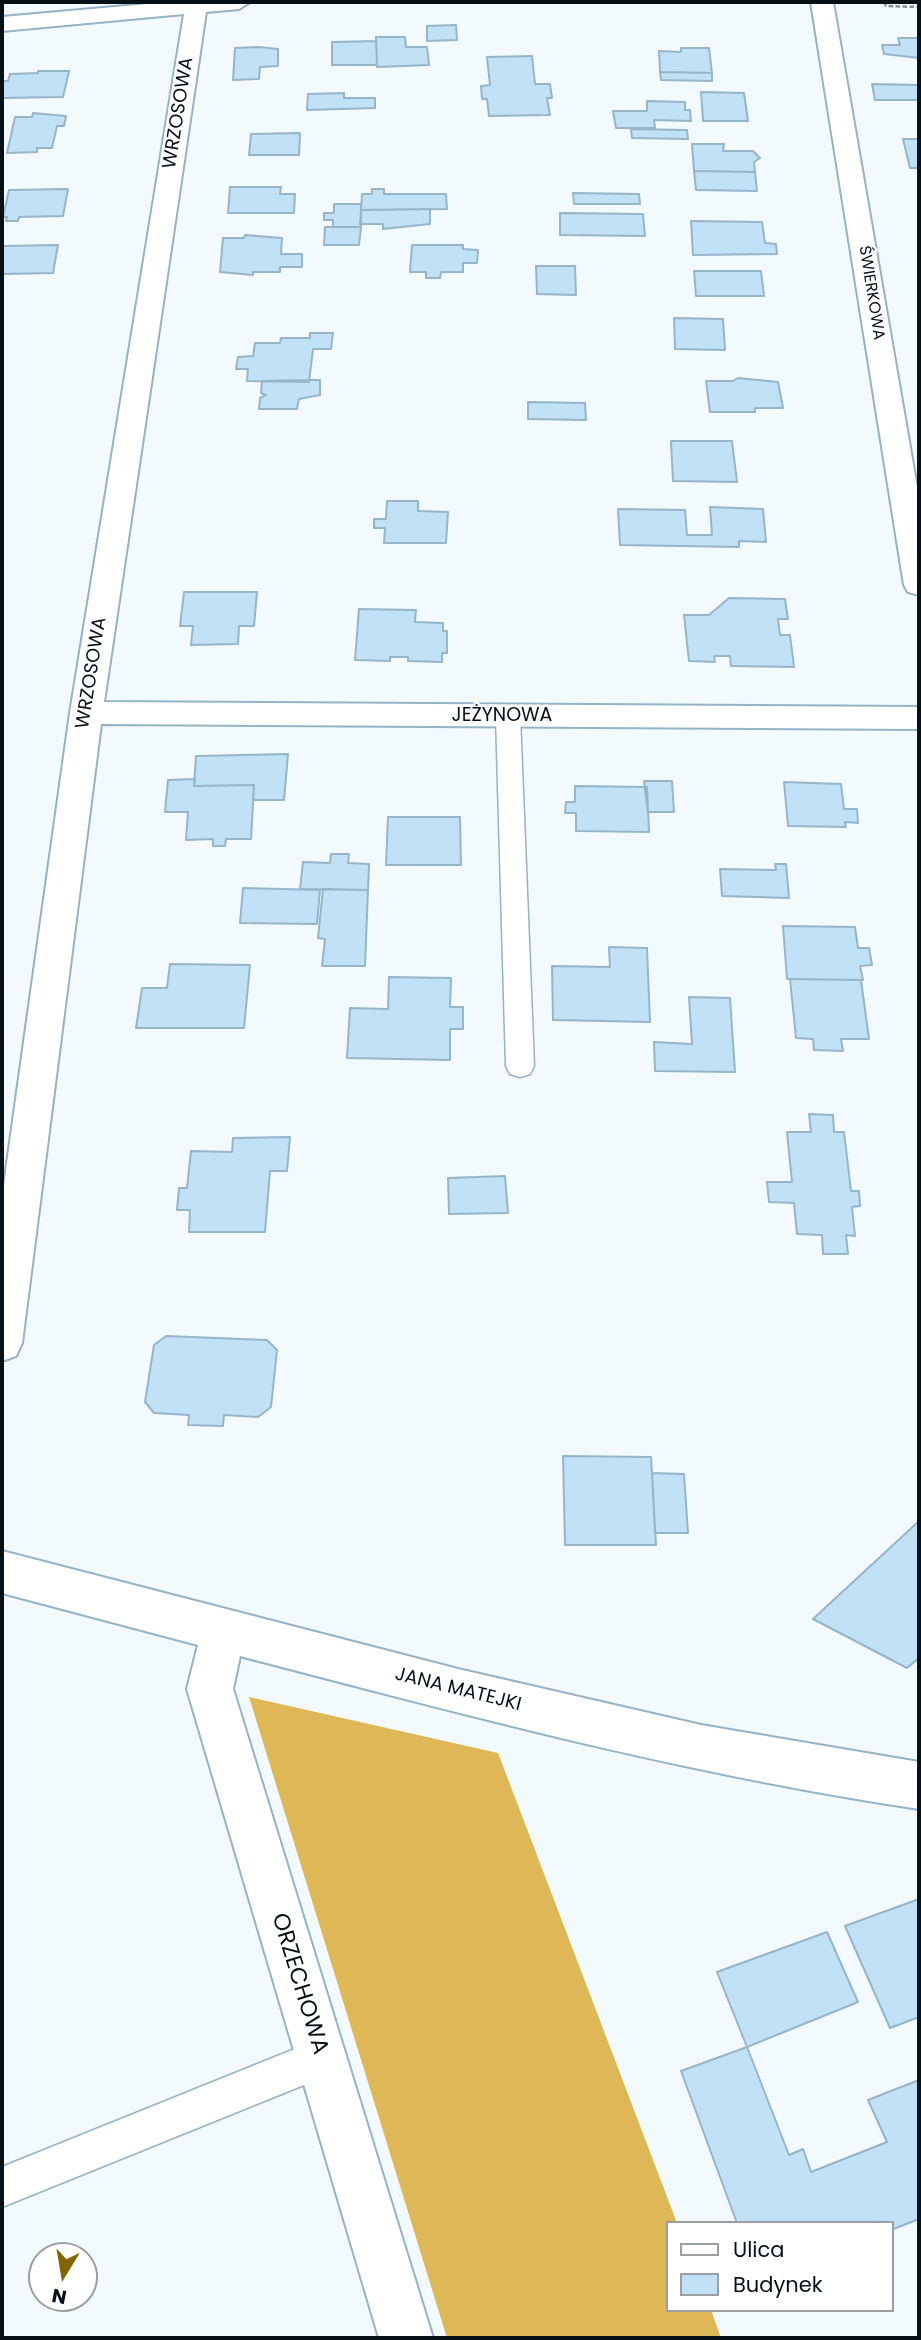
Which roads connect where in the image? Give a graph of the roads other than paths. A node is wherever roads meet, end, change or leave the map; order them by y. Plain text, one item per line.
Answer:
1 (239, 2) edge
2 (822, 2) edge
3 (195, 5) junction
4 (135, 6) edge
5 (2, 24) edge
6 (919, 585) edge
7 (86, 713) junction
8 (508, 716) junction
9 (919, 718) edge
10 (520, 1066) dead end
11 (2, 1343) edge
12 (2, 1572) edge
13 (224, 1629) junction
14 (919, 1786) edge
15 (322, 2058) junction
16 (2, 2187) edge
17 (406, 2338) edge

1 - 3 street
2 - 6 street, ŚWIERKOWA
3 - 4 street
3 - 7 street, WRZOSOWA
4 - 5 street
7 - 8 street, JEŻYNOWA
7 - 11 street, WRZOSOWA
8 - 9 street, JEŻYNOWA
8 - 10 lane
12 - 13 street, JANA MATEJKI
13 - 14 street, JANA MATEJKI
13 - 15 street, ORZECHOWA
15 - 16 lane
15 - 17 street, ORZECHOWA

